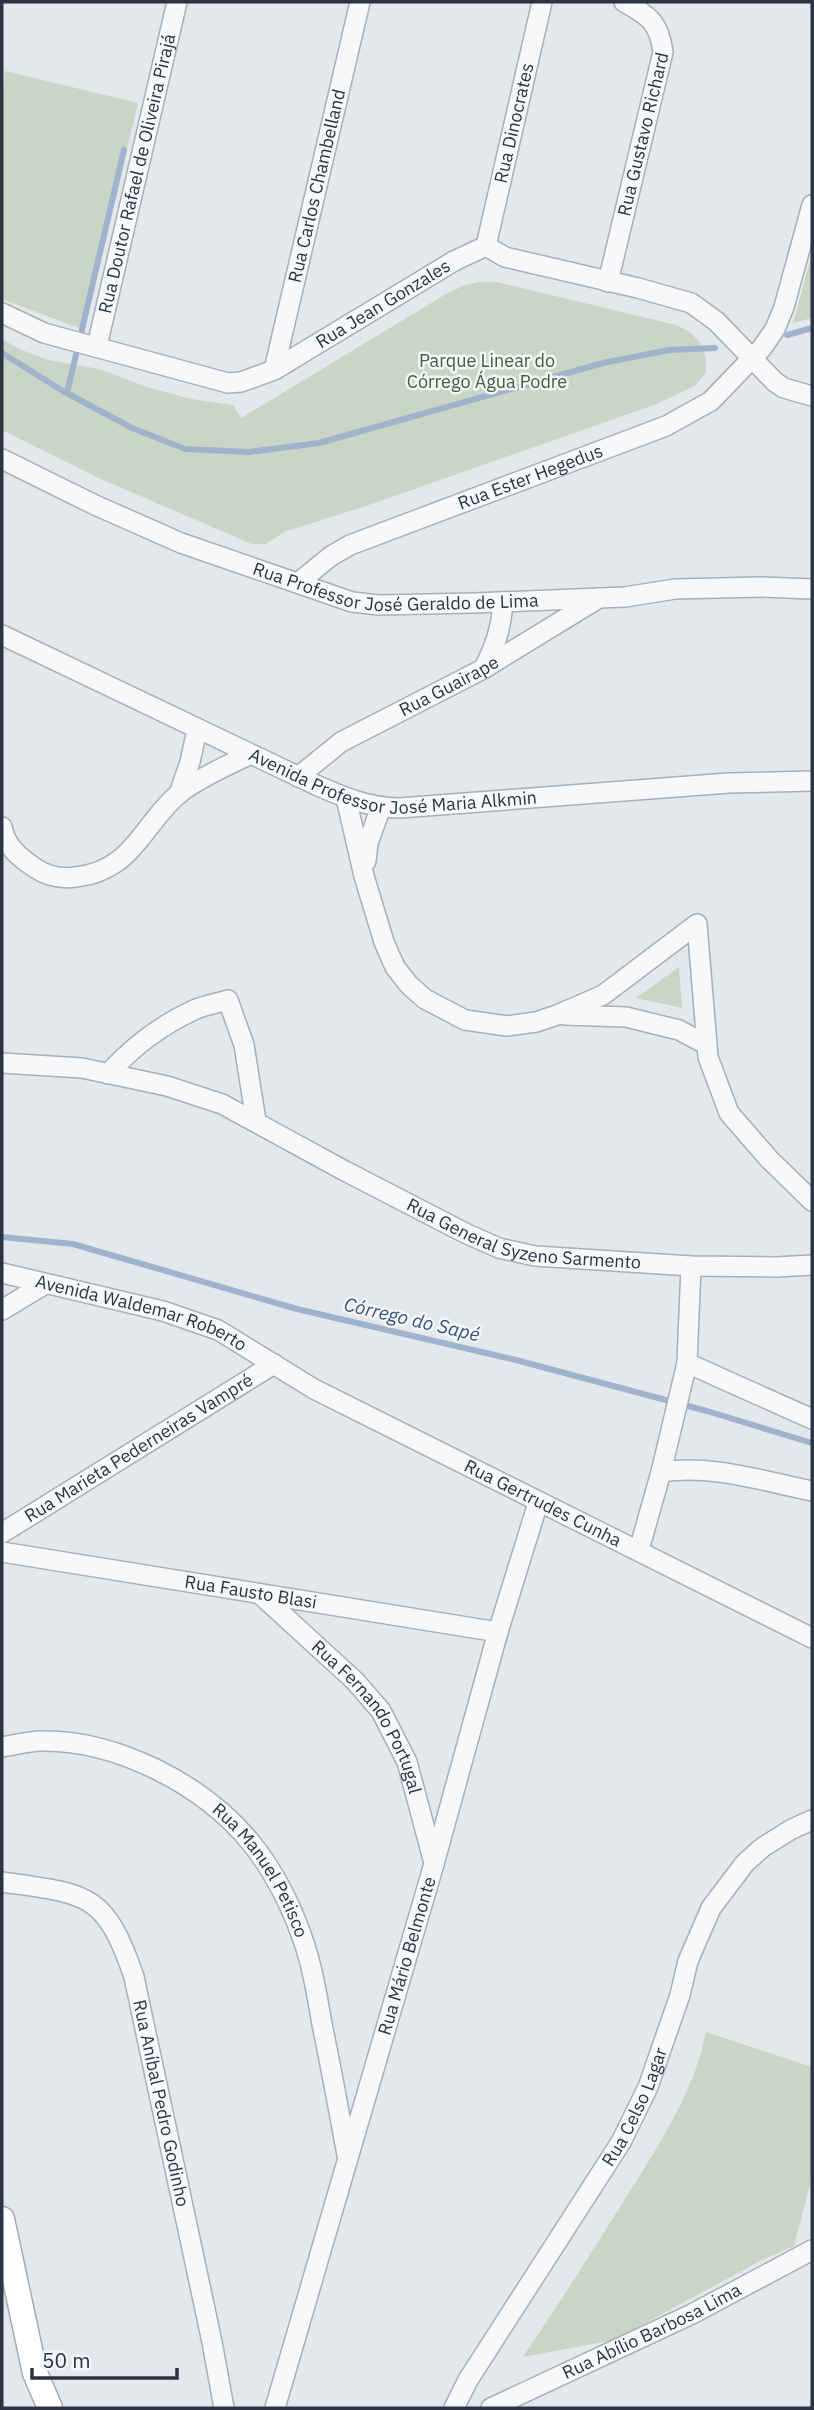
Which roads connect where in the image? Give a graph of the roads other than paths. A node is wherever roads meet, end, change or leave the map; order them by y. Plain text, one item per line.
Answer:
1 (177, 2) edge
2 (360, 2) edge
3 (542, 2) edge
4 (624, 2) edge
5 (812, 205) edge
6 (486, 246) junction
7 (608, 282) junction
8 (2, 313) edge
9 (92, 345) junction
10 (752, 360) junction
11 (274, 370) junction
12 (812, 396) edge
13 (2, 458) edge
14 (299, 582) junction
15 (812, 589) edge
16 (600, 598) junction
17 (503, 602) junction
18 (2, 636) edge
19 (483, 669) junction
20 (197, 730) junction
21 (248, 755) junction
22 (298, 777) junction
23 (812, 781) edge
24 (179, 794) junction
25 (346, 798) junction
26 (381, 807) junction
27 (2, 827) edge
28 (364, 876) junction
29 (557, 1016) junction
30 (707, 1045) junction
31 (2, 1063) edge
32 (108, 1073) junction
33 (256, 1121) junction
34 (812, 1201) edge
35 (812, 1265) edge
36 (691, 1266) junction
37 (2, 1273) edge
38 (44, 1284) junction
39 (2, 1310) edge
40 (274, 1364) junction
41 (685, 1372) junction
42 (812, 1419) edge
43 (661, 1472) junction
44 (812, 1491) edge
45 (538, 1503) junction
46 (2, 1532) edge
47 (639, 1550) junction
48 (2, 1552) edge
49 (260, 1594) junction
50 (498, 1632) junction
51 (812, 1638) edge
52 (2, 1746) edge
53 (812, 1820) edge
54 (434, 1864) junction
55 (2, 1882) edge
56 (348, 2159) junction
57 (2, 2220) edge
58 (812, 2247) edge
59 (50, 2408) edge
60 (224, 2408) edge
61 (275, 2408) edge
62 (454, 2408) edge
63 (491, 2408) edge

1 - 9 street, Rua Doutor Rafael de Oliveira Pirajá
2 - 11 street, Rua Carlos Chambelland
3 - 6 street, Rua Dinocrates
4 - 7 street, Rua Gustavo Richard
5 - 10 street, Rua Ester Hegedus
6 - 7 street
6 - 11 street, Rua Jean Gonzales
7 - 10 street
8 - 9 street, Rua Jean Gonzales
9 - 11 street, Rua Jean Gonzales
10 - 12 street
10 - 14 street, Rua Ester Hegedus
13 - 14 street, Rua Professor José Geraldo de Lima
14 - 17 street, Rua Professor José Geraldo de Lima
15 - 16 street, Rua Professor José Geraldo de Lima
16 - 17 street, Rua Professor José Geraldo de Lima
16 - 19 street, Rua Guairape
17 - 19 street
18 - 20 street, Avenida Professor José Maria Alkmin
19 - 22 street, Rua Guairape
20 - 21 street, Avenida Professor José Maria Alkmin
20 - 24 street
21 - 22 street, Avenida Professor José Maria Alkmin
21 - 24 street
22 - 25 street, Avenida Professor José Maria Alkmin
23 - 26 street, Avenida Professor José Maria Alkmin
24 - 27 street
25 - 26 street, Avenida Professor José Maria Alkmin
25 - 28 street
26 - 28 street
28 - 29 street
29 - 30 street
29 - 30 street
30 - 34 street
31 - 32 street, Rua General Syzeno Sarmento
32 - 33 street, Rua General Syzeno Sarmento
32 - 33 street
33 - 36 street, Rua General Syzeno Sarmento
35 - 36 street, Rua General Syzeno Sarmento
36 - 41 street
37 - 38 street, Avenida Waldemar Roberto
38 - 39 street
38 - 40 street, Avenida Waldemar Roberto
40 - 45 street, Rua Gertrudes Cunha
40 - 46 street, Rua Marieta Pederneiras Vampré
41 - 42 street
41 - 43 street
43 - 44 street
43 - 47 street
45 - 47 street, Rua Gertrudes Cunha
45 - 50 street, Rua Mário Belmonte
47 - 51 street, Rua Gertrudes Cunha
48 - 49 street, Rua Fausto Blasi
49 - 50 street, Rua Fausto Blasi
49 - 54 street, Rua Fernando Portugal
50 - 54 street, Rua Mário Belmonte
52 - 56 street, Rua Manuel Petisco
53 - 62 street, Rua Celso Lagar
54 - 56 street, Rua Mário Belmonte
55 - 60 street, Rua Aníbal Pedro Godinho
56 - 61 street, Rua Mário Belmonte
57 - 59 main road
58 - 63 street, Rua Abílio Barbosa Lima

